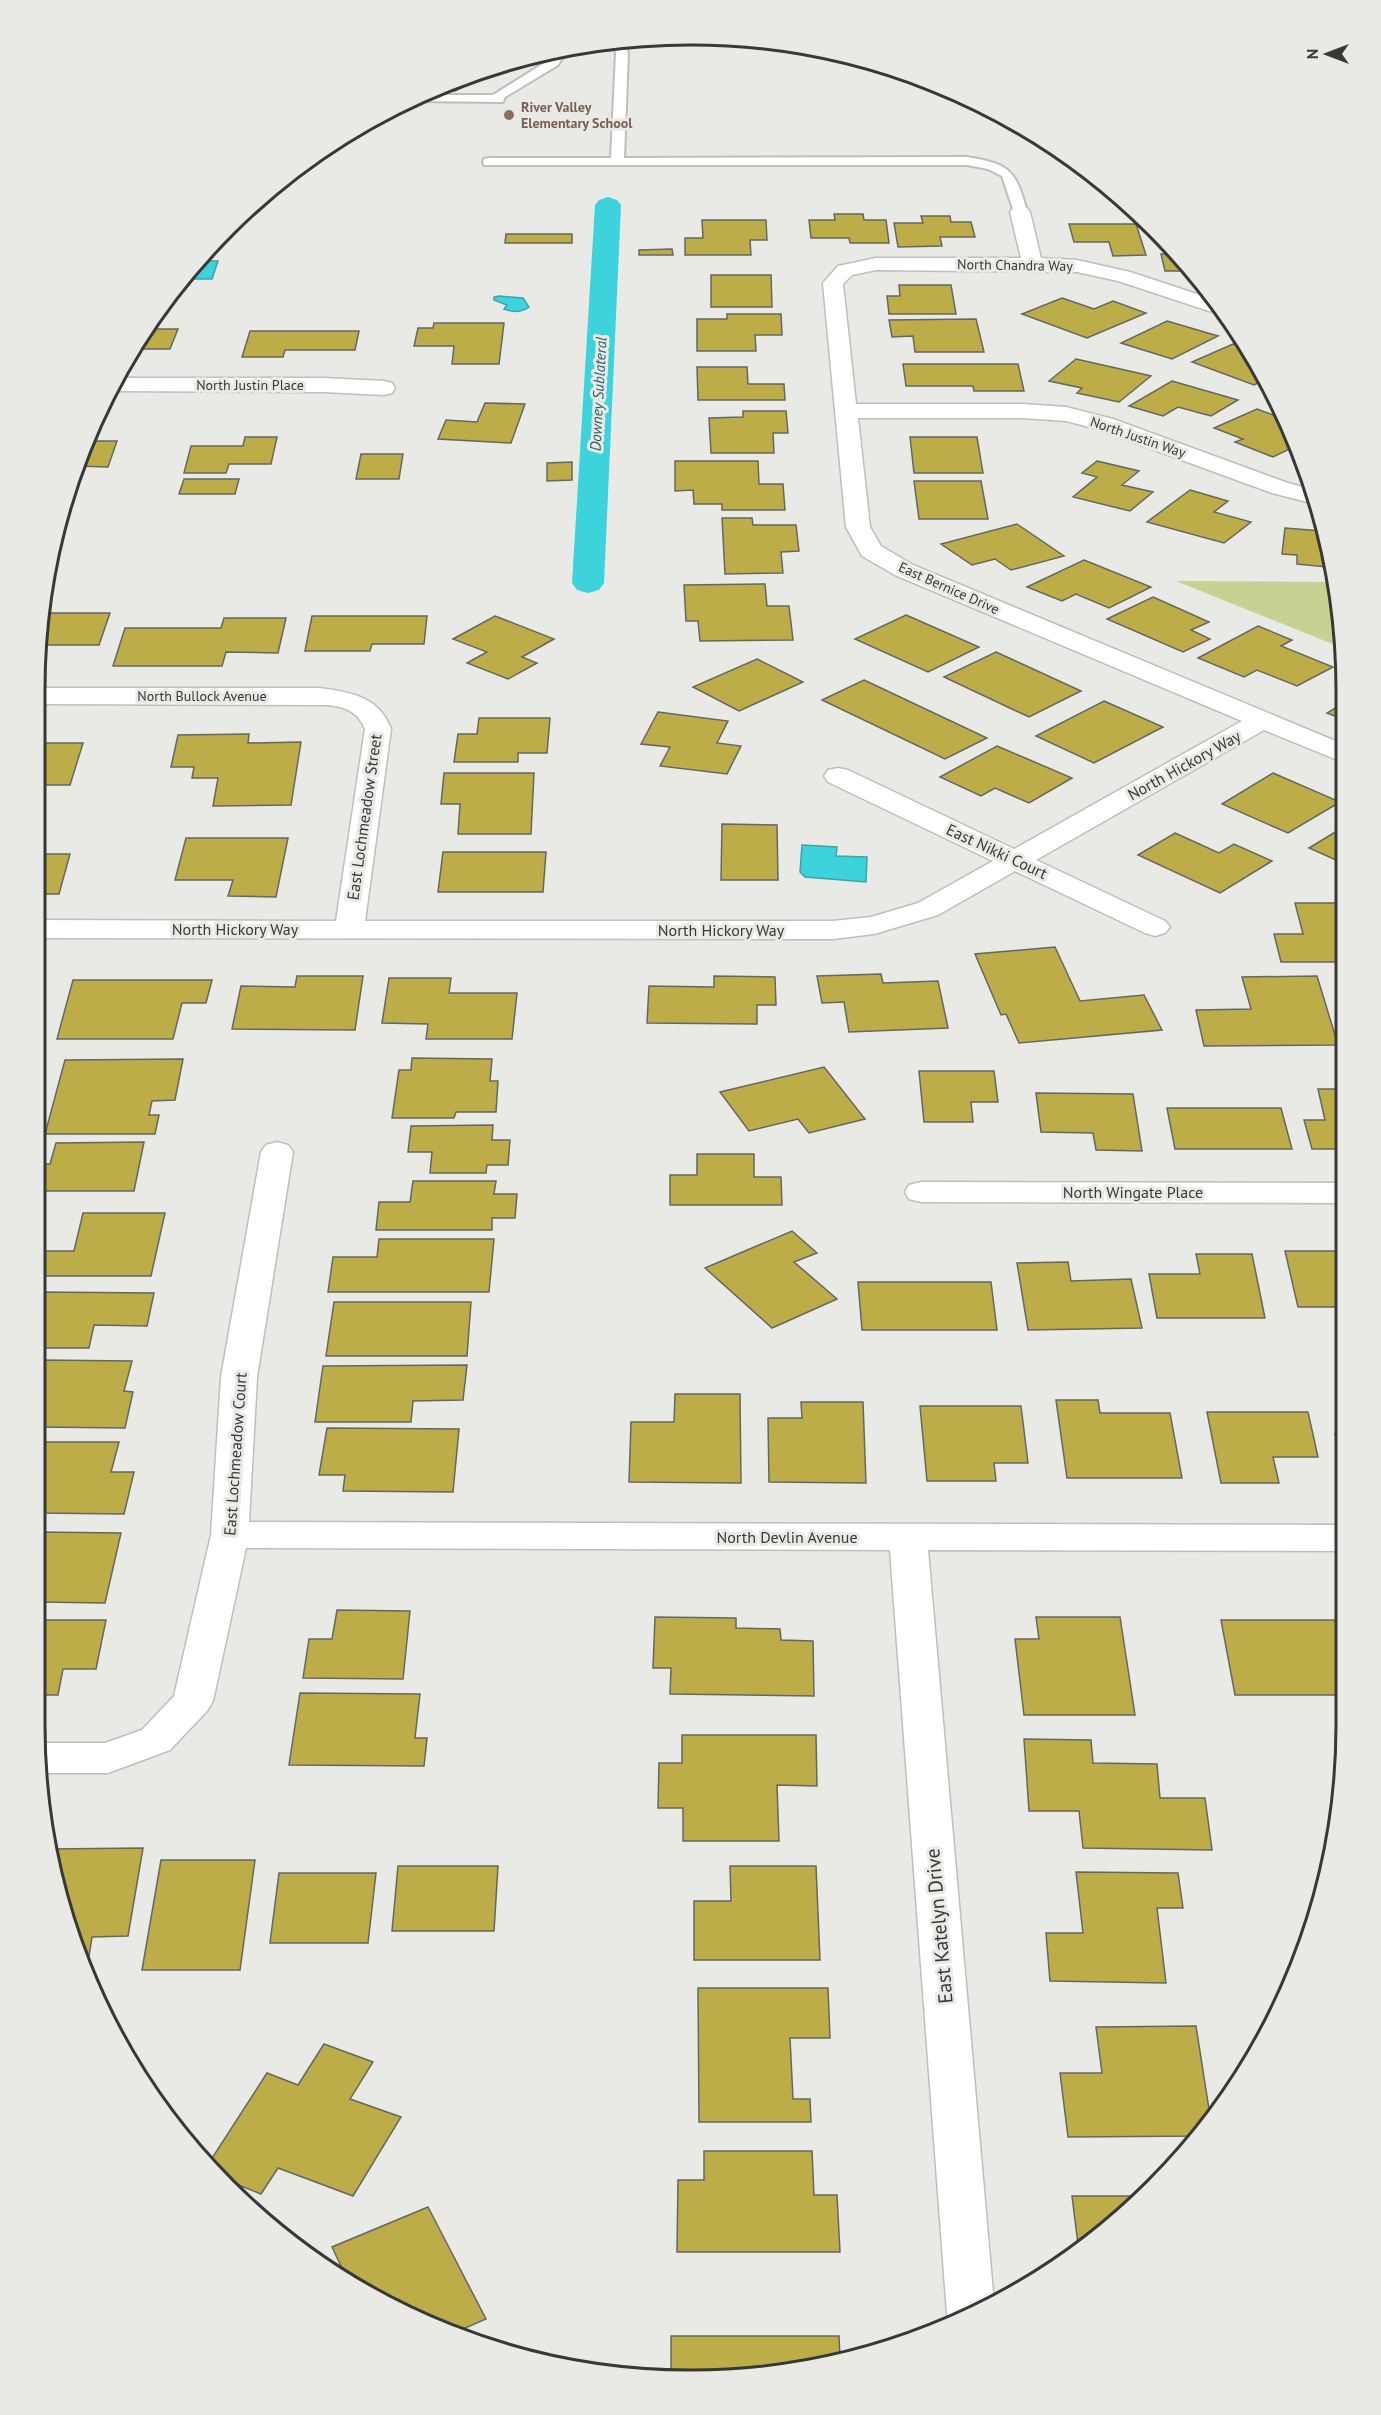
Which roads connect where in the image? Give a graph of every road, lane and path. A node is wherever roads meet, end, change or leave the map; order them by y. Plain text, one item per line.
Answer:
1 (621, 49) edge
2 (560, 58) edge
3 (432, 99) edge
4 (617, 161) junction
5 (489, 162) dead end
6 (1020, 212) joint
7 (1032, 264) junction
8 (844, 270) joint
9 (1208, 305) edge
10 (122, 385) edge
11 (384, 388) dead end
12 (846, 411) junction
13 (1305, 495) edge
14 (45, 696) edge
15 (366, 708) joint
16 (1263, 720) junction
17 (1336, 751) edge
18 (838, 776) dead end
19 (1016, 860) junction
20 (1155, 927) dead end
21 (45, 929) edge
22 (349, 929) junction
23 (277, 1152) dead end
24 (921, 1192) dead end
25 (1336, 1193) edge
26 (230, 1535) junction
27 (908, 1538) junction
28 (1336, 1538) edge
29 (46, 1758) edge
30 (970, 2306) edge

1 - 4 lane
2 - 3 lane
4 - 5 lane
4 - 6 lane
6 - 7 street
7 - 8 street, North Chandra Way
7 - 9 street, North Chandra Way
8 - 12 street, East Bernice Drive
10 - 11 street, North Justin Place
12 - 13 street, North Justin Way
12 - 16 street, East Bernice Drive
14 - 15 street, North Bullock Avenue
15 - 22 street, East Lochmeadow Street
16 - 17 street
16 - 19 street, North Hickory Way
18 - 19 street, East Nikki Court
19 - 20 street, East Nikki Court
19 - 22 street, North Hickory Way
21 - 22 street, North Hickory Way
23 - 26 street, East Lochmeadow Court
24 - 25 street, North Wingate Place
26 - 27 street, North Devlin Avenue
26 - 29 street, East Lochmeadow Court
27 - 28 street, North Devlin Avenue
27 - 30 street, East Katelyn Drive

